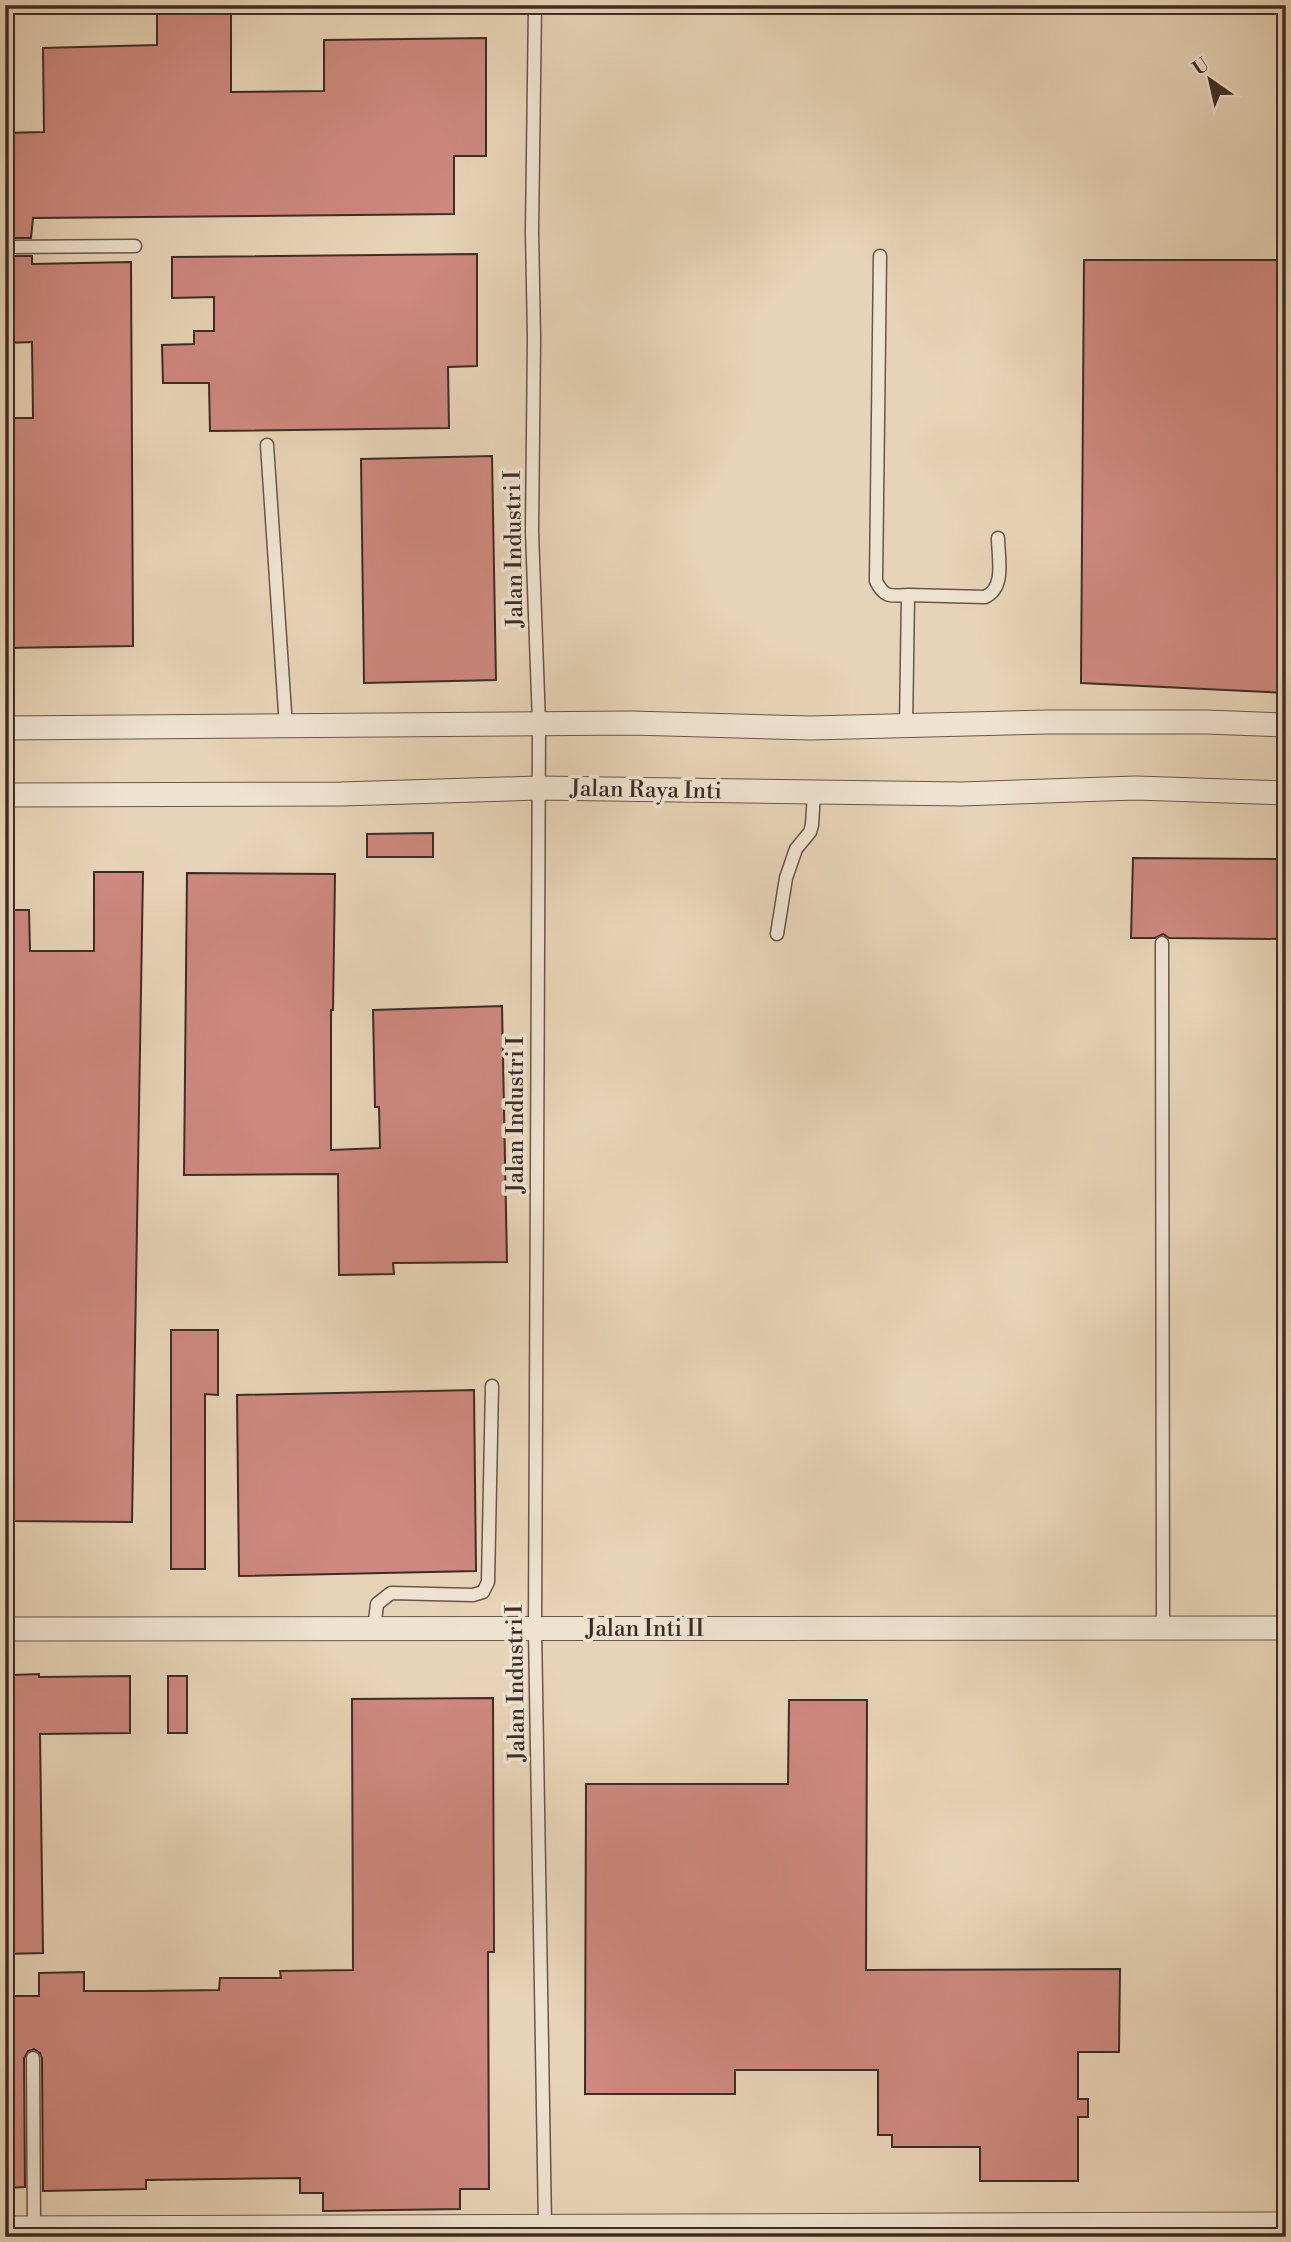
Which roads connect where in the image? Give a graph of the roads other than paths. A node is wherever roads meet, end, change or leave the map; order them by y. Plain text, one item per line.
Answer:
1 (535, 5) edge
2 (135, 246) dead end
3 (5, 247) edge
4 (880, 256) dead end
5 (267, 445) dead end
6 (998, 538) dead end
7 (908, 595) junction
8 (539, 723) junction
9 (1286, 725) edge
10 (286, 727) junction
11 (905, 727) junction
12 (5, 728) edge
13 (539, 788) junction
14 (814, 793) junction
15 (1286, 793) edge
16 (5, 795) edge
17 (777, 934) dead end
18 (1162, 943) dead end
19 (492, 1385) dead end
20 (1286, 1628) edge
21 (5, 1629) edge
22 (536, 1629) junction
23 (1163, 1629) junction
24 (374, 1630) junction
25 (33, 2058) dead end
26 (1286, 2224) edge
27 (545, 2225) junction
28 (5, 2228) edge
29 (34, 2229) junction
30 (760, 2231) edge
31 (131, 2232) edge

1 - 8 lane, Jalan Industri I
2 - 3 lane
4 - 7 lane
5 - 10 lane
6 - 7 lane
7 - 11 lane
8 - 10 street
8 - 11 street
8 - 13 lane, Jalan Industri I
9 - 11 street
10 - 12 street
13 - 14 street, Jalan Raya Inti
13 - 16 street, Jalan Raya Inti
13 - 22 lane, Jalan Industri I
14 - 15 street, Jalan Raya Inti
14 - 17 lane
18 - 23 lane
19 - 24 lane
20 - 23 street, Jalan Inti II
21 - 24 street, Jalan Inti II
22 - 23 street, Jalan Inti II
22 - 24 street, Jalan Inti II
22 - 27 lane, Jalan Industri I
25 - 29 lane
26 - 30 street
27 - 30 street
27 - 31 street
28 - 29 street
29 - 31 street

